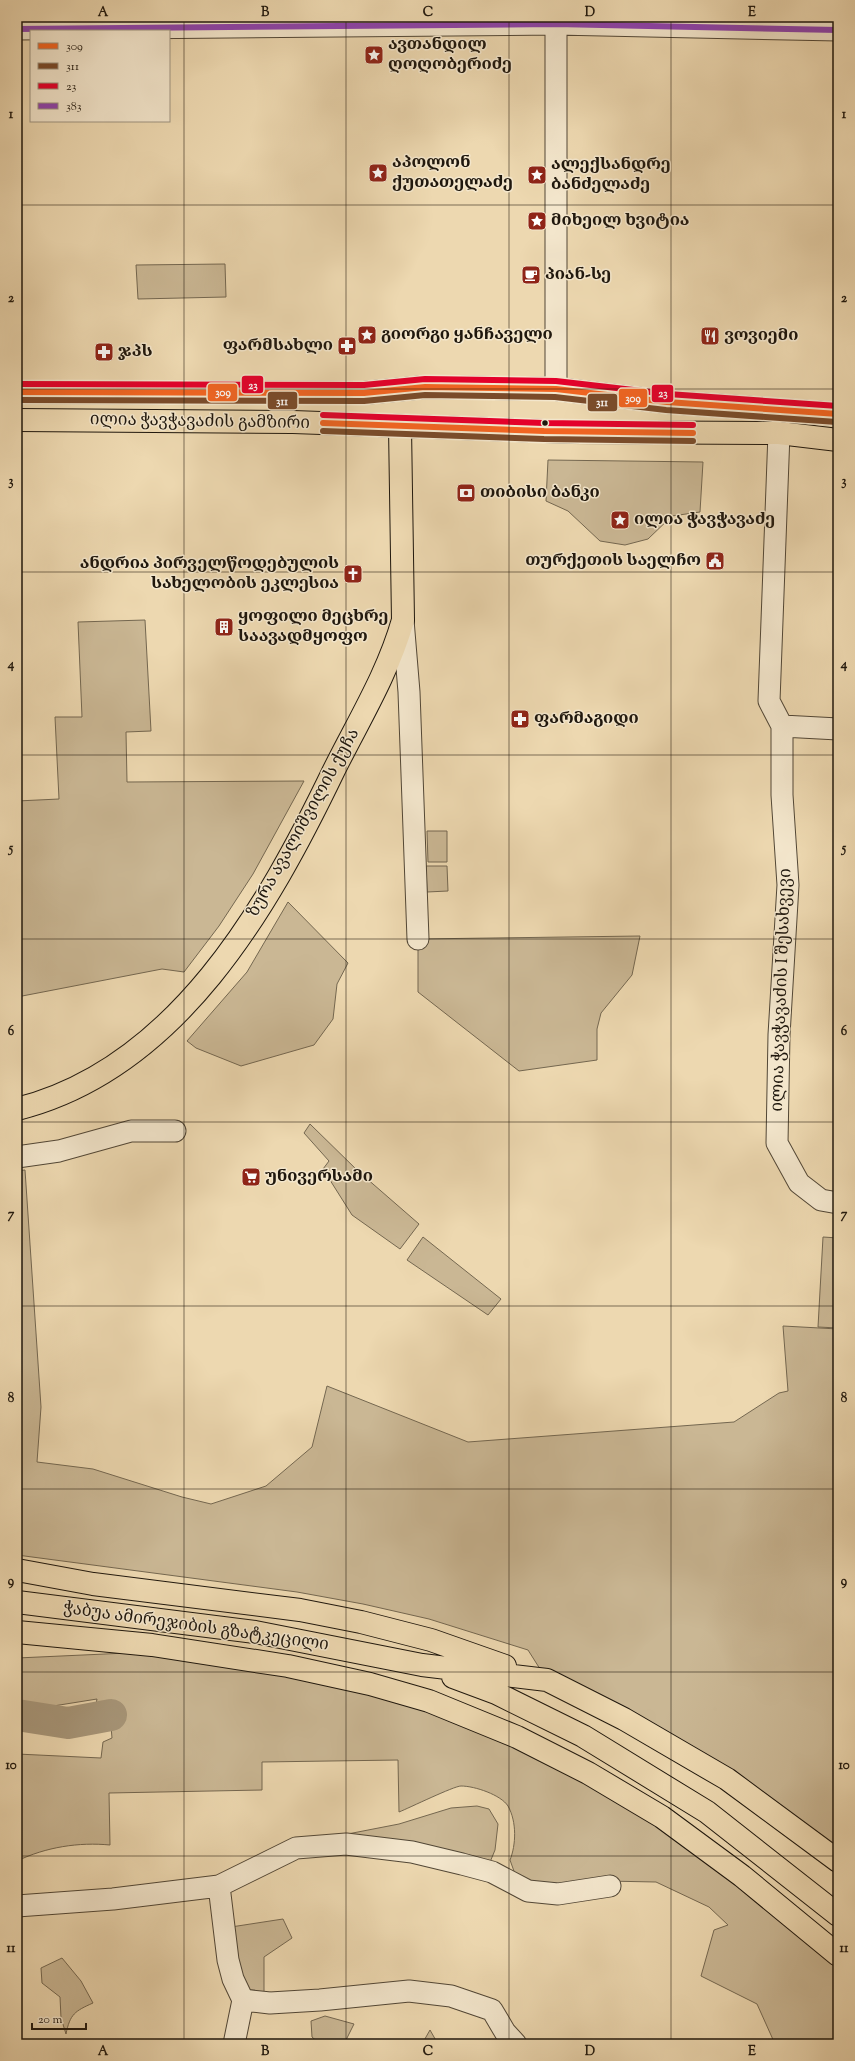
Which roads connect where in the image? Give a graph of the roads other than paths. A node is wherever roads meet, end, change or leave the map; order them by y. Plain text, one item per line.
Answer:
1 (556, 20) edge
2 (17, 29) edge
3 (838, 30) edge
4 (556, 385) junction
5 (17, 392) edge
6 (838, 414) edge
7 (17, 420) edge
8 (400, 427) junction
9 (779, 433) junction
10 (838, 440) edge
11 (403, 620) junction
12 (782, 726) junction
13 (838, 729) edge
14 (418, 939) dead end
15 (17, 1109) edge
16 (176, 1131) dead end
17 (17, 1157) edge
18 (838, 1203) edge
19 (17, 1570) edge
20 (93, 1584) junction
21 (17, 1602) edge
22 (17, 1632) edge
23 (255, 1632) junction
24 (152, 1645) junction
25 (17, 1648) edge
26 (422, 1665) junction
27 (547, 1680) junction
28 (838, 1861) edge
29 (219, 1886) junction
30 (610, 1886) dead end
31 (17, 1906) edge
32 (838, 1915) edge
33 (838, 1956) edge
34 (243, 2000) junction
35 (234, 2044) edge
36 (516, 2044) edge

1 - 2 street
1 - 3 street
1 - 4 street
4 - 5 main road, ილია ჭავჭავაძის გამზირი
4 - 6 main road, ილია ჭავჭავაძის გამზირი
7 - 8 main road, ილია ჭავჭავაძის გამზირი
8 - 9 main road, ილია ჭავჭავაძის გამზირი
8 - 11 main road, ზურა ავალიშვილის ქუჩა
9 - 10 main road, ილია ჭავჭავაძის გამზირი
9 - 12 street, ილია ჭავჭავაძის I შესახვევი
11 - 14 street
11 - 15 main road, ზურა ავალიშვილის ქუჩა
12 - 13 street
12 - 18 street, ილია ჭავჭავაძის I შესახვევი
16 - 17 street
19 - 20 main road
20 - 23 main road
20 - 27 main road
21 - 23 main road, ჭაბუა ამირეჯიბის გზატკეცილი
22 - 24 main road, ჭაბუა ამირეჯიბის გზატკეცილი
23 - 26 main road, ჭაბუა ამირეჯიბის გზატკეცილი
24 - 25 main road
24 - 33 main road, ჭაბუა ამირეჯიბის გზატკეცილი
26 - 27 main road, ჭაბუა ამირეჯიბის გზატკეცილი
26 - 32 main road, ჭაბუა ამირეჯიბის გზატკეცილი
27 - 28 main road, ჭაბუა ამირეჯიბის გზატკეცილი
29 - 30 street
29 - 31 street
29 - 34 street
34 - 35 street
34 - 36 street

